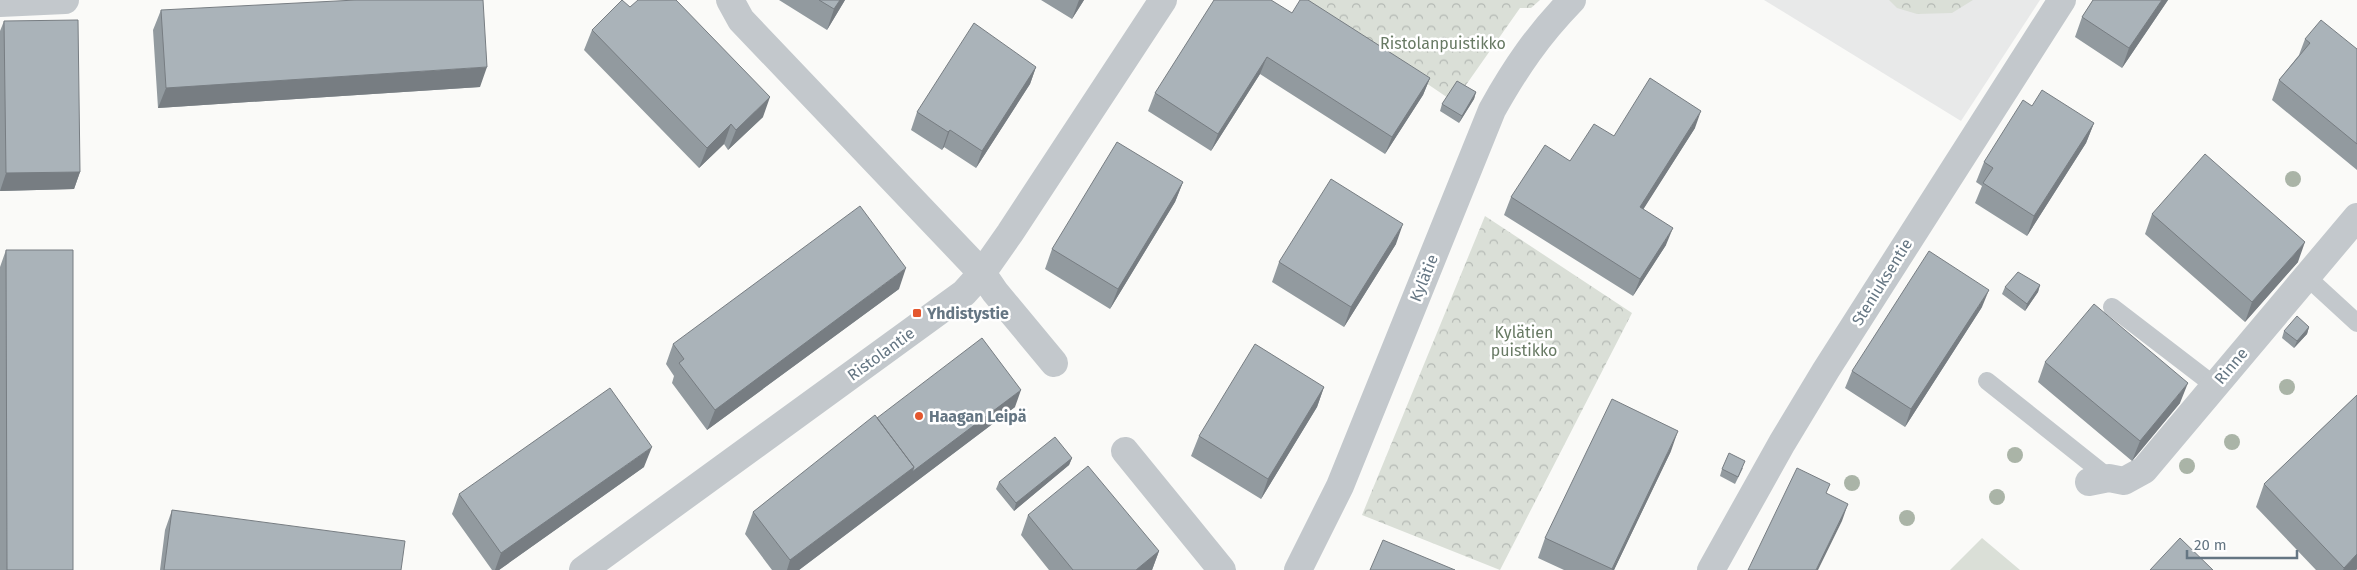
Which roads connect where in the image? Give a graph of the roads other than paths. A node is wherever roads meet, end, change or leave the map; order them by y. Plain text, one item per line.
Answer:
1 (65, 0) edge
2 (730, 0) edge
3 (1163, 0) edge
4 (1572, 0) edge
5 (2062, 0) edge
6 (0, 3) edge
7 (2357, 217) edge
8 (982, 272) junction
9 (2307, 277) junction
10 (2112, 307) dead end
11 (2357, 323) edge
12 (1054, 363) dead end
13 (1987, 381) dead end
14 (2214, 386) junction
15 (1125, 451) dead end
16 (2099, 480) joint
17 (584, 570) edge
18 (1222, 570) edge
19 (1298, 570) edge
20 (1711, 570) edge

1 - 6 street
2 - 8 street
3 - 8 street, Ristolantie
4 - 19 street, Kylätie
5 - 20 street, Steniuksentie
7 - 9 street, Rinne
8 - 12 street
8 - 17 street, Ristolantie
9 - 11 lane
9 - 14 street, Rinne
10 - 14 lane
13 - 16 lane
14 - 16 street, Rinne
15 - 18 street

